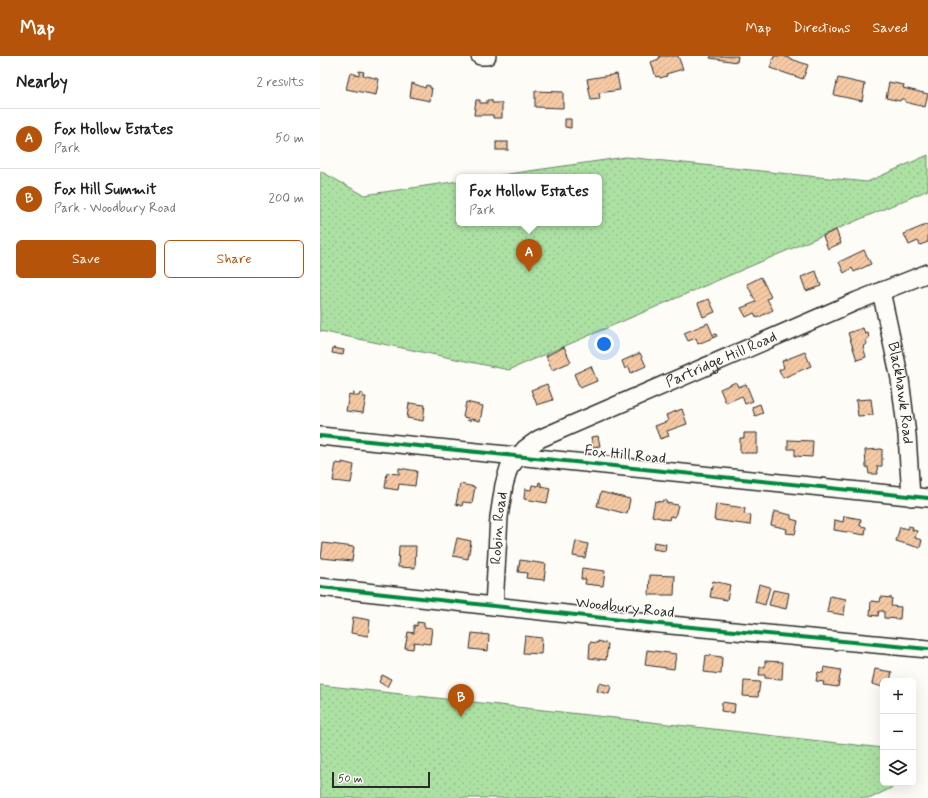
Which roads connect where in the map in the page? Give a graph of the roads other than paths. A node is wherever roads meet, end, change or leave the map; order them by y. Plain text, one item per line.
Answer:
1 (480, 56) edge
2 (487, 56) edge
3 (928, 273) edge
4 (881, 291) junction
5 (320, 436) edge
6 (519, 456) junction
7 (911, 497) junction
8 (928, 498) edge
9 (320, 587) edge
10 (494, 606) junction
11 (928, 649) edge

1 - 2 street
3 - 4 street, Partridge Hill Road
4 - 6 street, Partridge Hill Road
4 - 7 street, Blackhawk Road
5 - 6 street, Fox Hill Road
6 - 7 street, Fox Hill Road
6 - 10 street, Robin Road
7 - 8 street, Fox Hill Road
9 - 10 street, Woodbury Road
10 - 11 street, Woodbury Road

